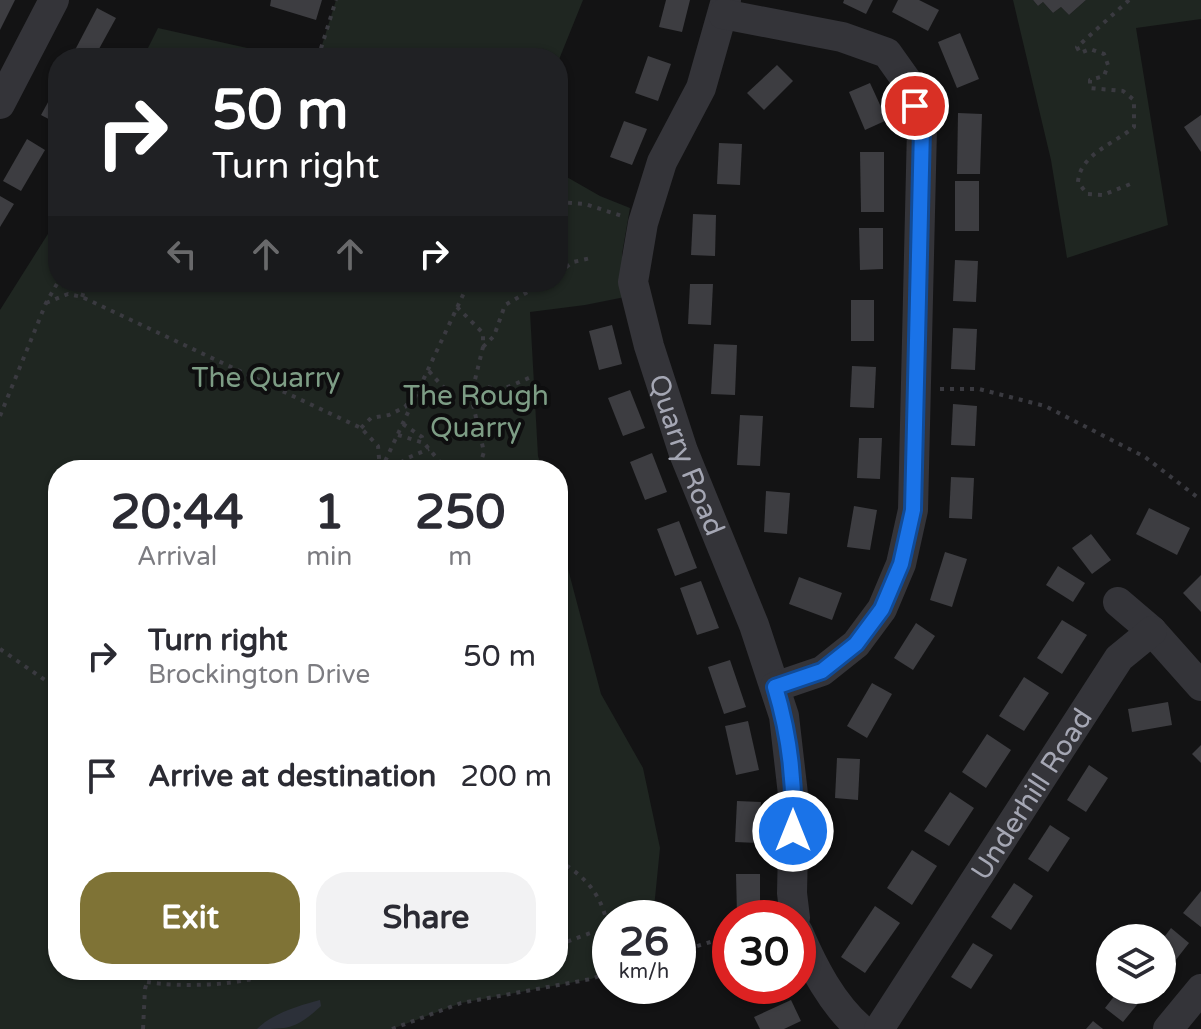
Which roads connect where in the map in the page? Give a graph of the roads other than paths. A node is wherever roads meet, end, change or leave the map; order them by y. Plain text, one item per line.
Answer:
1 (54, 0) edge
2 (725, 7) edge
3 (0, 104) edge
4 (1118, 602) dead end
5 (1152, 631) junction
6 (1201, 686) edge
7 (775, 687) junction
8 (793, 900) edge
9 (816, 969) edge
10 (1201, 989) edge
11 (862, 1028) edge
12 (1168, 1029) edge

1 - 3 street
2 - 7 street, Quarry Road
2 - 7 street
4 - 5 street
5 - 6 street
5 - 11 street, Underhill Road
7 - 8 street, Quarry Road
9 - 11 street
10 - 12 street

